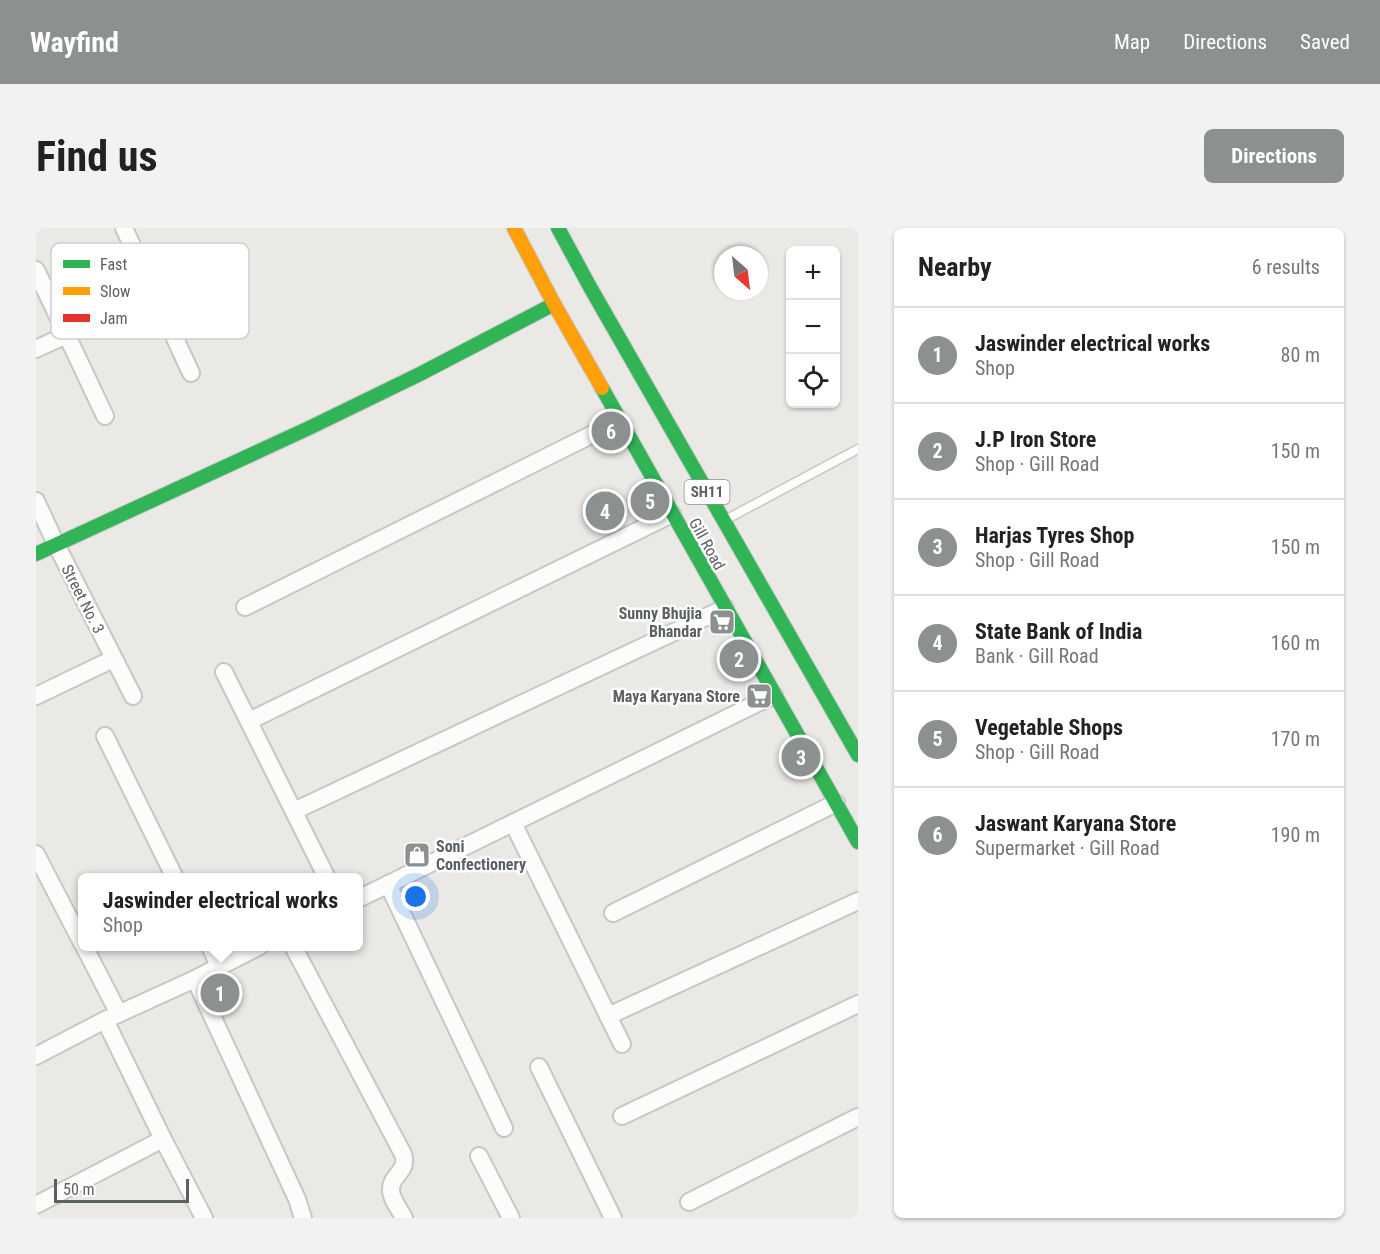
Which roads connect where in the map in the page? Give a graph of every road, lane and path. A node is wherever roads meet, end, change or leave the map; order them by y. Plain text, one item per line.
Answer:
1 (124, 228) edge
2 (514, 228) edge
3 (558, 228) edge
4 (131, 243) edge
5 (36, 270) edge
6 (51, 301) edge
7 (554, 304) junction
8 (57, 339) edge
9 (69, 339) edge
10 (176, 339) edge
11 (36, 349) edge
12 (191, 373) dead end
13 (105, 416) dead end
14 (619, 421) junction
15 (858, 449) edge
16 (36, 501) edge
17 (672, 514) junction
18 (724, 521) junction
19 (56, 544) junction
20 (36, 554) edge
21 (245, 607) dead end
22 (724, 608) junction
23 (113, 659) junction
24 (224, 672) dead end
25 (774, 695) junction
26 (36, 696) edge
27 (133, 696) dead end
28 (249, 721) junction
29 (105, 736) dead end
30 (858, 755) edge
31 (836, 803) junction
32 (294, 811) junction
33 (513, 823) junction
34 (858, 842) edge
35 (36, 854) edge
36 (173, 873) edge
37 (325, 873) edge
38 (388, 884) junction
39 (363, 896) edge
40 (858, 901) edge
41 (613, 913) dead end
42 (78, 935) edge
43 (85, 951) edge
44 (212, 951) edge
45 (250, 951) edge
46 (296, 951) edge
47 (219, 966) junction
48 (195, 979) junction
49 (858, 1004) edge
50 (608, 1016) junction
51 (112, 1017) junction
52 (622, 1044) dead end
53 (36, 1056) edge
54 (540, 1066) dead end
55 (622, 1116) dead end
56 (858, 1117) edge
57 (504, 1128) dead end
58 (163, 1139) junction
59 (479, 1156) dead end
60 (689, 1202) dead end
61 (36, 1205) edge
62 (300, 1217) edge
63 (204, 1218) edge
64 (404, 1218) edge
65 (511, 1218) edge
66 (613, 1218) edge

1 - 4 street
2 - 7 main road, Gill Road / SH11
3 - 18 main road, Gill Road / SH11
5 - 6 street
7 - 14 main road, Gill Road / SH11
7 - 19 main road
8 - 11 street
9 - 13 street
10 - 12 street
14 - 17 main road, Gill Road / SH11
14 - 21 street
15 - 18 lane
16 - 19 street, Street No. 3
17 - 22 main road, Gill Road / SH11
17 - 28 street
18 - 30 main road, Gill Road / SH11
19 - 20 main road
19 - 23 street, Street No. 3
22 - 25 main road, Gill Road / SH11
22 - 32 street
23 - 26 street
23 - 27 street, Street No. 3
24 - 28 street
25 - 31 main road, Gill Road / SH11
25 - 33 street
28 - 32 street
29 - 36 street
31 - 34 main road, Gill Road / SH11
31 - 41 street
32 - 37 street
33 - 38 street
33 - 50 street
35 - 42 street
38 - 39 street
38 - 57 street
40 - 50 street
43 - 51 street
44 - 47 street
45 - 47 street
46 - 64 street
47 - 48 street
48 - 51 street
48 - 62 street
49 - 55 street
50 - 52 street
51 - 53 street
51 - 58 street
54 - 66 street
56 - 60 street
58 - 61 street
58 - 63 street
59 - 65 street

